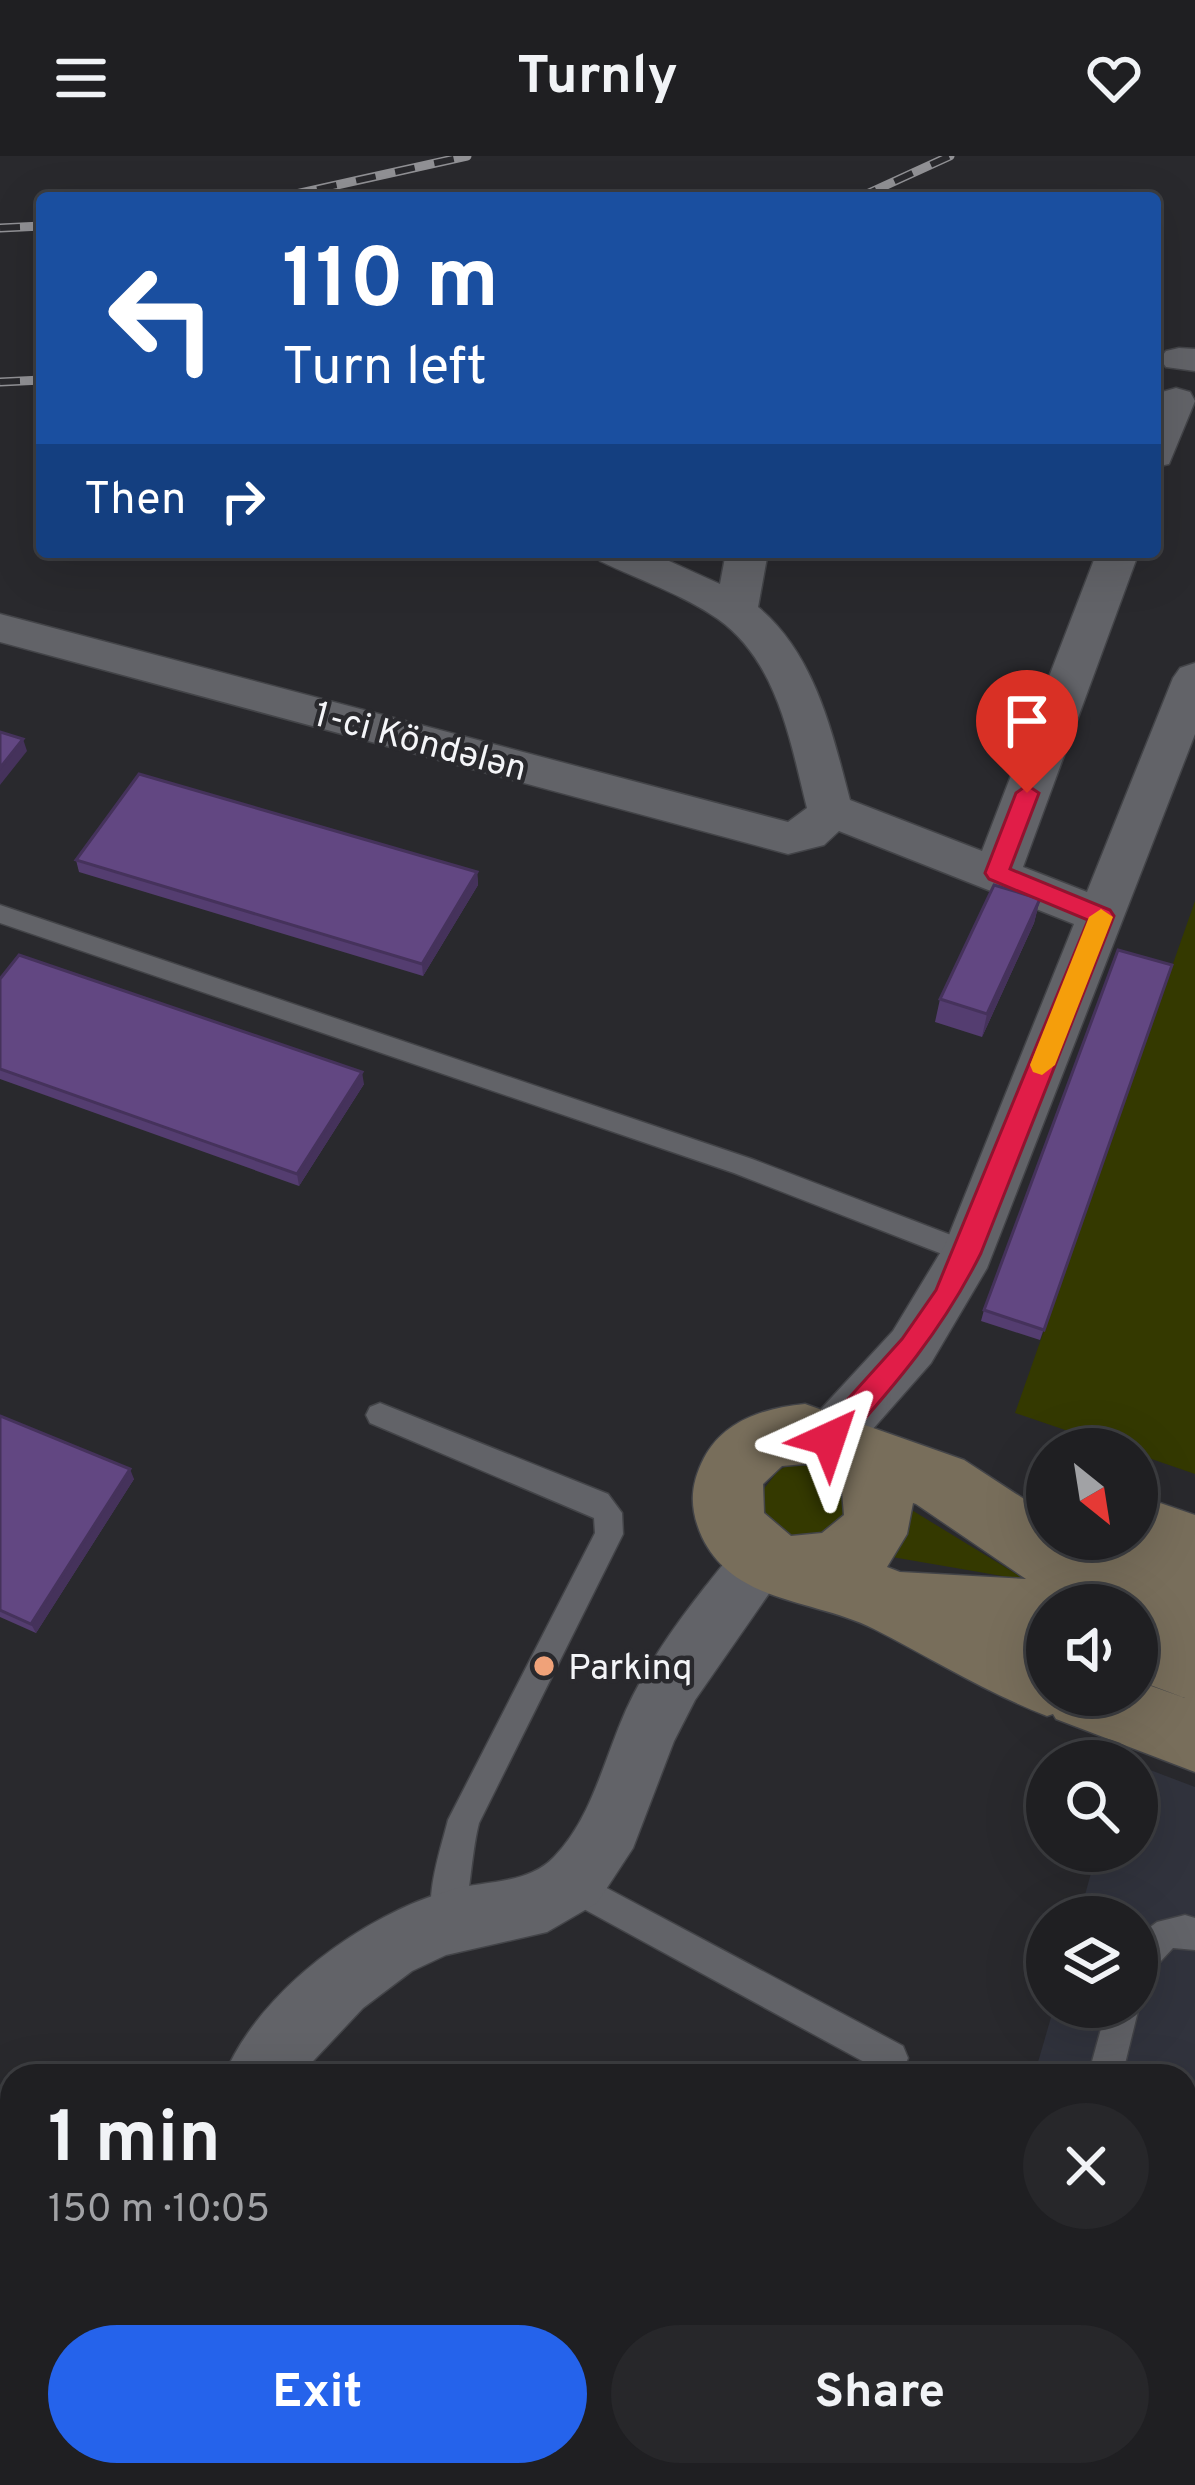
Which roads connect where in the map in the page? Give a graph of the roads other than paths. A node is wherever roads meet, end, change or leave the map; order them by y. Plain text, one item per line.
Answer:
1 (1176, 400) dead end
2 (1161, 439) edge
3 (627, 558) edge
4 (746, 558) edge
5 (1116, 558) edge
6 (736, 611) junction
7 (0, 628) edge
8 (1195, 678) edge
9 (830, 810) junction
10 (997, 873) junction
11 (0, 914) edge
12 (1102, 916) junction
13 (968, 1253) junction
14 (380, 1415) dead end
15 (840, 1445) junction
16 (940, 1482) junction
17 (1026, 1497) edge
18 (1158, 1534) edge
19 (1195, 1547) edge
20 (776, 1563) junction
21 (891, 1601) junction
22 (1026, 1609) edge
23 (1195, 1610) edge
24 (1158, 1654) edge
25 (1195, 1668) edge
26 (1026, 1674) edge
27 (1138, 1716) edge
28 (1195, 1737) edge
29 (572, 1885) junction
30 (447, 1923) junction
31 (1195, 1934) edge
32 (1158, 1937) edge
33 (1118, 2028) edge
34 (891, 2058) dead end
35 (266, 2064) edge
36 (1108, 2064) edge

1 - 2 street
3 - 6 street
4 - 6 street
5 - 10 street
6 - 9 street
7 - 9 street, 1-ci Köndələn
8 - 12 street
9 - 10 street
10 - 12 street
11 - 13 lane
12 - 13 street
13 - 15 street
14 - 30 lane
15 - 16 main road
15 - 20 main road
15 - 20 main road
16 - 17 main road
16 - 23 main road
18 - 19 main road
20 - 21 main road
20 - 29 street
21 - 22 main road
21 - 26 main road
24 - 25 main road
27 - 28 main road
29 - 30 street
29 - 34 lane
30 - 35 street
31 - 32 lane
33 - 36 lane

